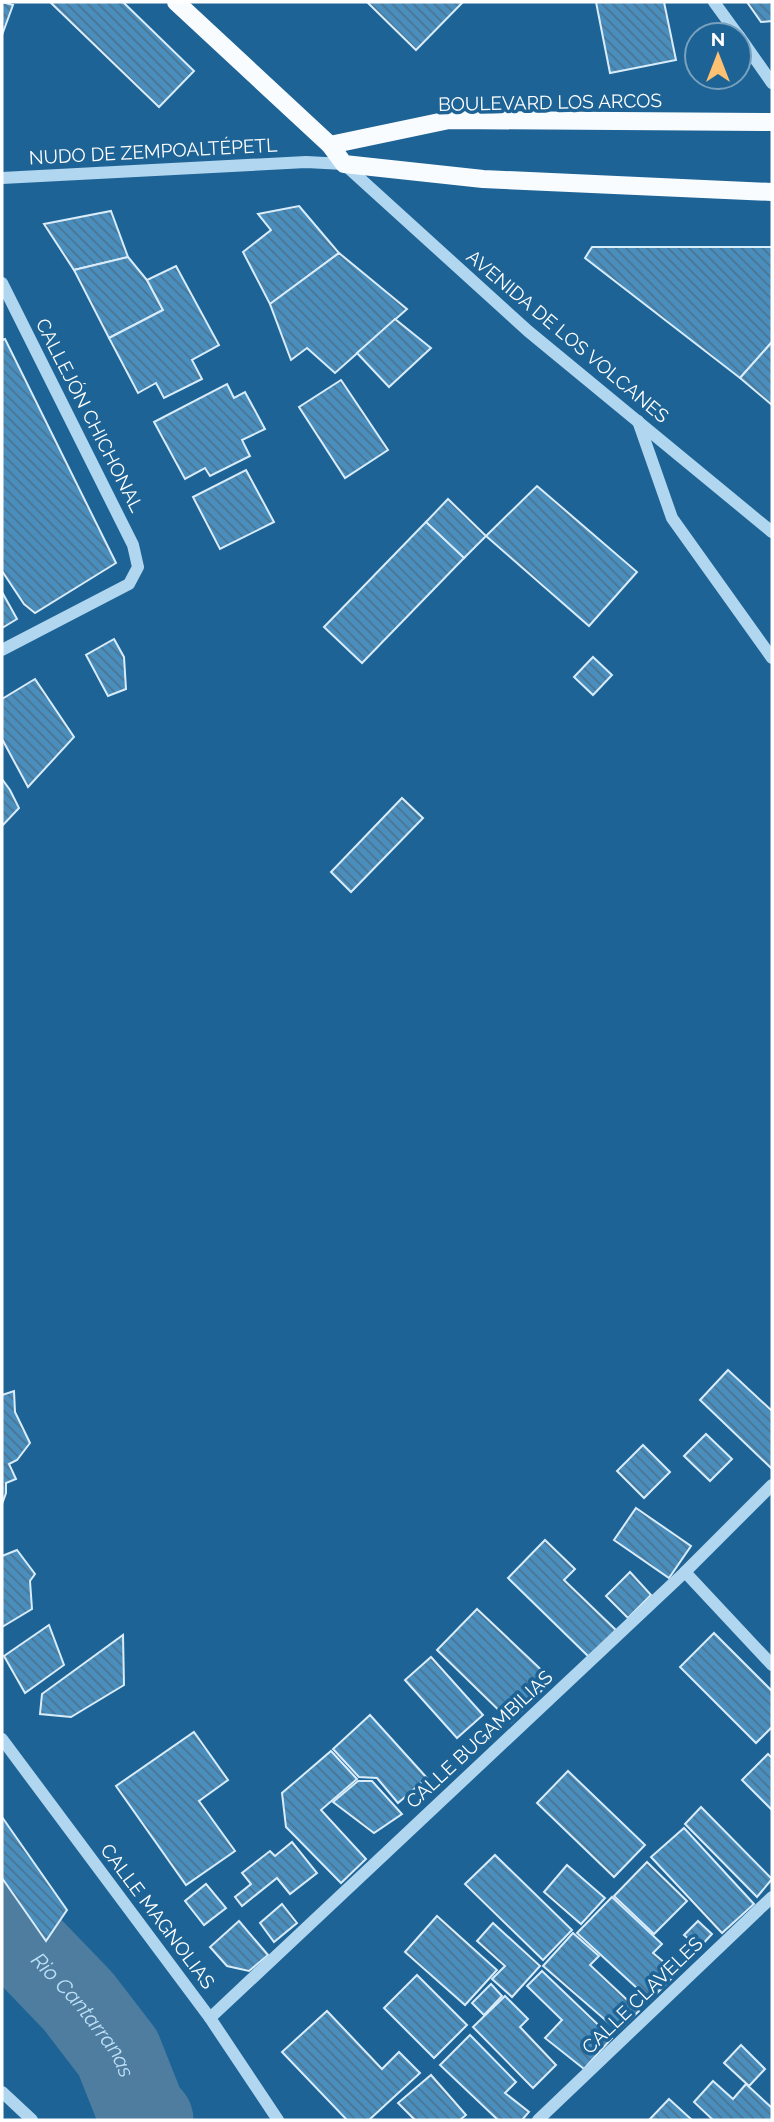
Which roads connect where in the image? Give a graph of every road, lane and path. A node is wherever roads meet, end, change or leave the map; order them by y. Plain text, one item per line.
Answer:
1 (176, 2) edge
2 (714, 2) edge
3 (727, 21) edge
4 (753, 57) edge
5 (772, 83) edge
6 (772, 122) edge
7 (330, 145) junction
8 (306, 162) junction
9 (344, 164) junction
10 (2, 178) edge
11 (772, 192) edge
12 (2, 282) edge
13 (637, 421) junction
14 (772, 532) edge
15 (2, 650) edge
16 (772, 658) edge
17 (772, 1485) edge
18 (685, 1572) junction
19 (772, 1665) edge
20 (2, 1739) edge
21 (772, 1897) edge
22 (210, 2018) junction
23 (2, 2092) edge
24 (32, 2120) edge
25 (278, 2120) edge
26 (538, 2120) edge

1 - 7 main road
2 - 3 street
4 - 5 street
6 - 7 main road, BOULEVARD LOS ARCOS
7 - 8 street
7 - 9 main road
8 - 9 street, NUDO DE ZEMPOALTÉPETL
8 - 10 street, NUDO DE ZEMPOALTÉPETL
9 - 11 main road
9 - 13 street, AVENIDA DE LOS VOLCANES
12 - 15 street, CALLEJÓN CHICHONAL
13 - 14 street, AVENIDA DE LOS VOLCANES
13 - 16 street
17 - 18 street, CALLE BUGAMBILIAS
18 - 19 street
18 - 22 street, CALLE BUGAMBILIAS
20 - 22 street, CALLE MAGNOLIAS
21 - 26 street, CALLE CLAVELES
22 - 25 street, CALLE MAGNOLIAS
23 - 24 street

